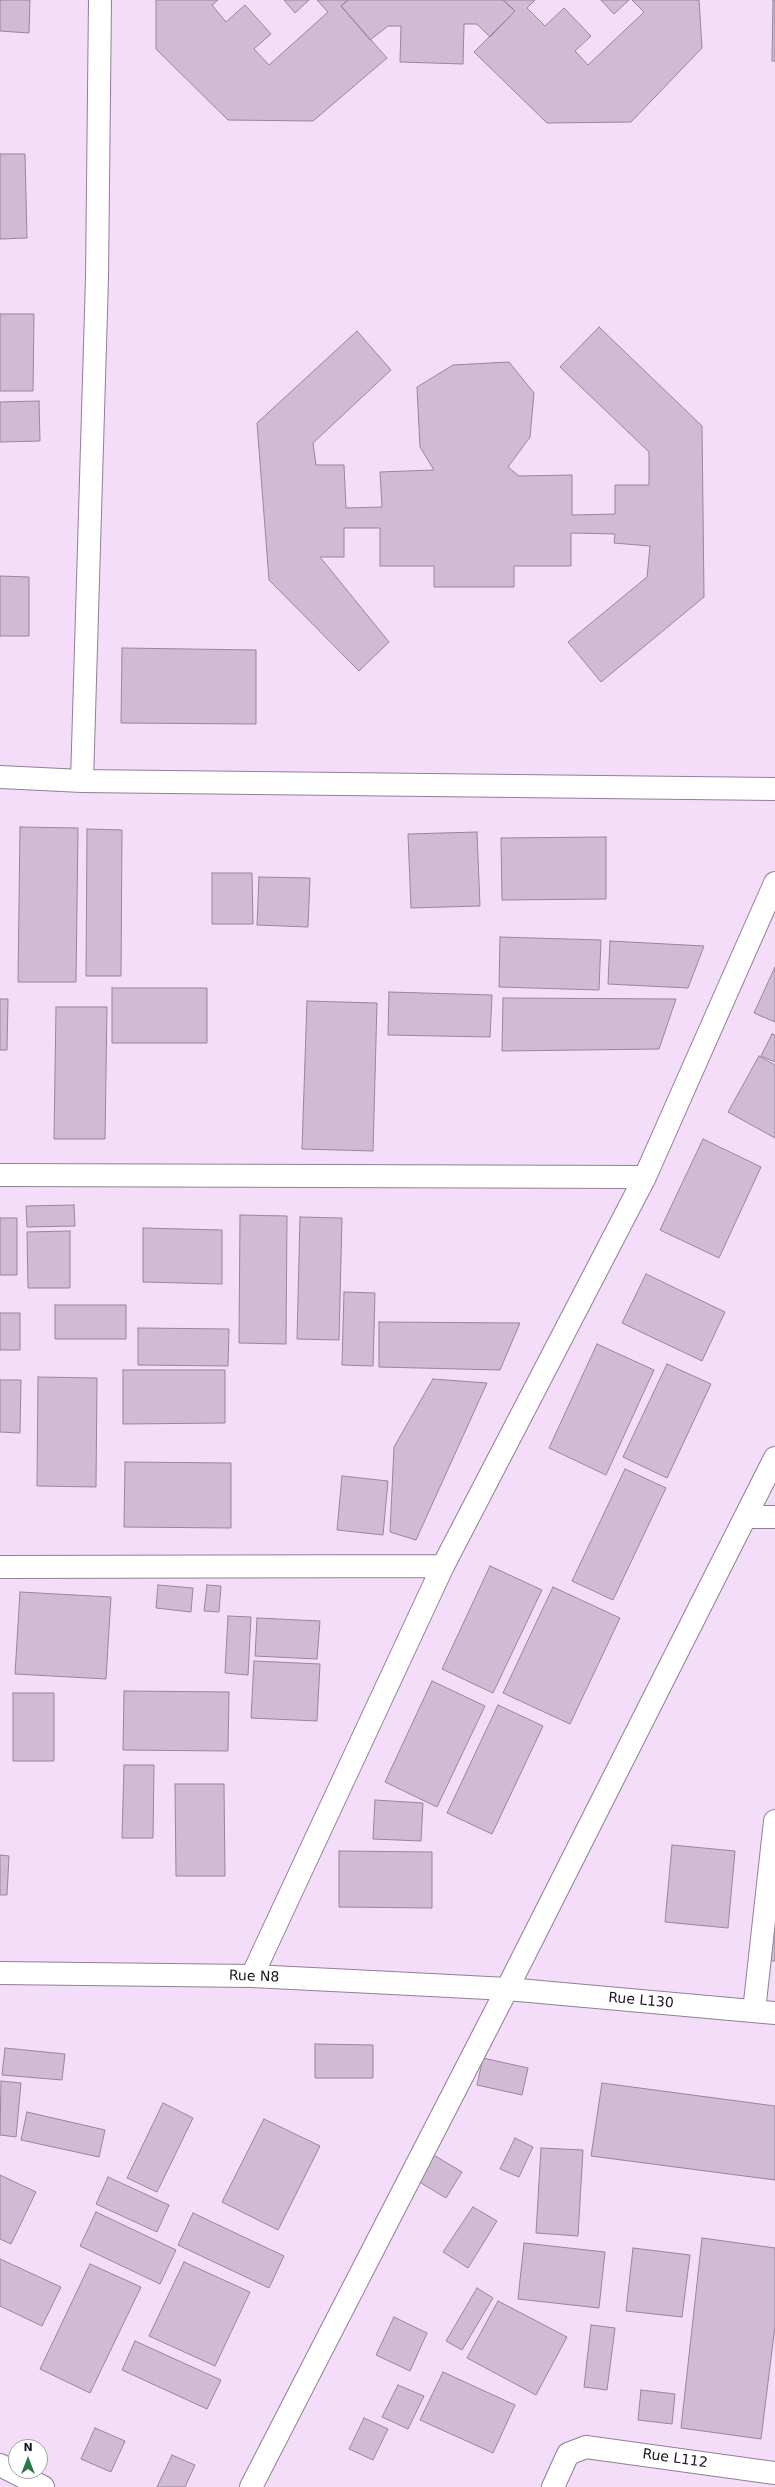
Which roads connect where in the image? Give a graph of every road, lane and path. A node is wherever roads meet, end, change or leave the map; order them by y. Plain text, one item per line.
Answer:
1 (100, 0) edge
2 (0, 777) edge
3 (82, 781) junction
4 (775, 789) edge
5 (775, 883) edge
6 (0, 1175) edge
7 (645, 1177) junction
8 (775, 1458) edge
9 (747, 1517) junction
10 (775, 1517) edge
11 (443, 1566) junction
12 (0, 1567) edge
13 (775, 1821) edge
14 (0, 1973) edge
15 (252, 1976) junction
16 (507, 1990) junction
17 (754, 2011) junction
18 (775, 2013) edge
19 (0, 2465) edge
20 (775, 2473) edge
21 (43, 2487) edge
22 (251, 2487) edge
23 (553, 2487) edge

1 - 3 street
2 - 3 street
3 - 4 street
5 - 7 street
6 - 7 street
7 - 11 street
8 - 9 street
9 - 10 street
9 - 16 street
11 - 12 street
11 - 15 street
13 - 17 street
14 - 15 street, Rue N8
15 - 16 street, Rue N8
16 - 17 street, Rue L130
16 - 22 street
17 - 18 street, Rue L130
19 - 21 street
20 - 23 street, Rue L112

